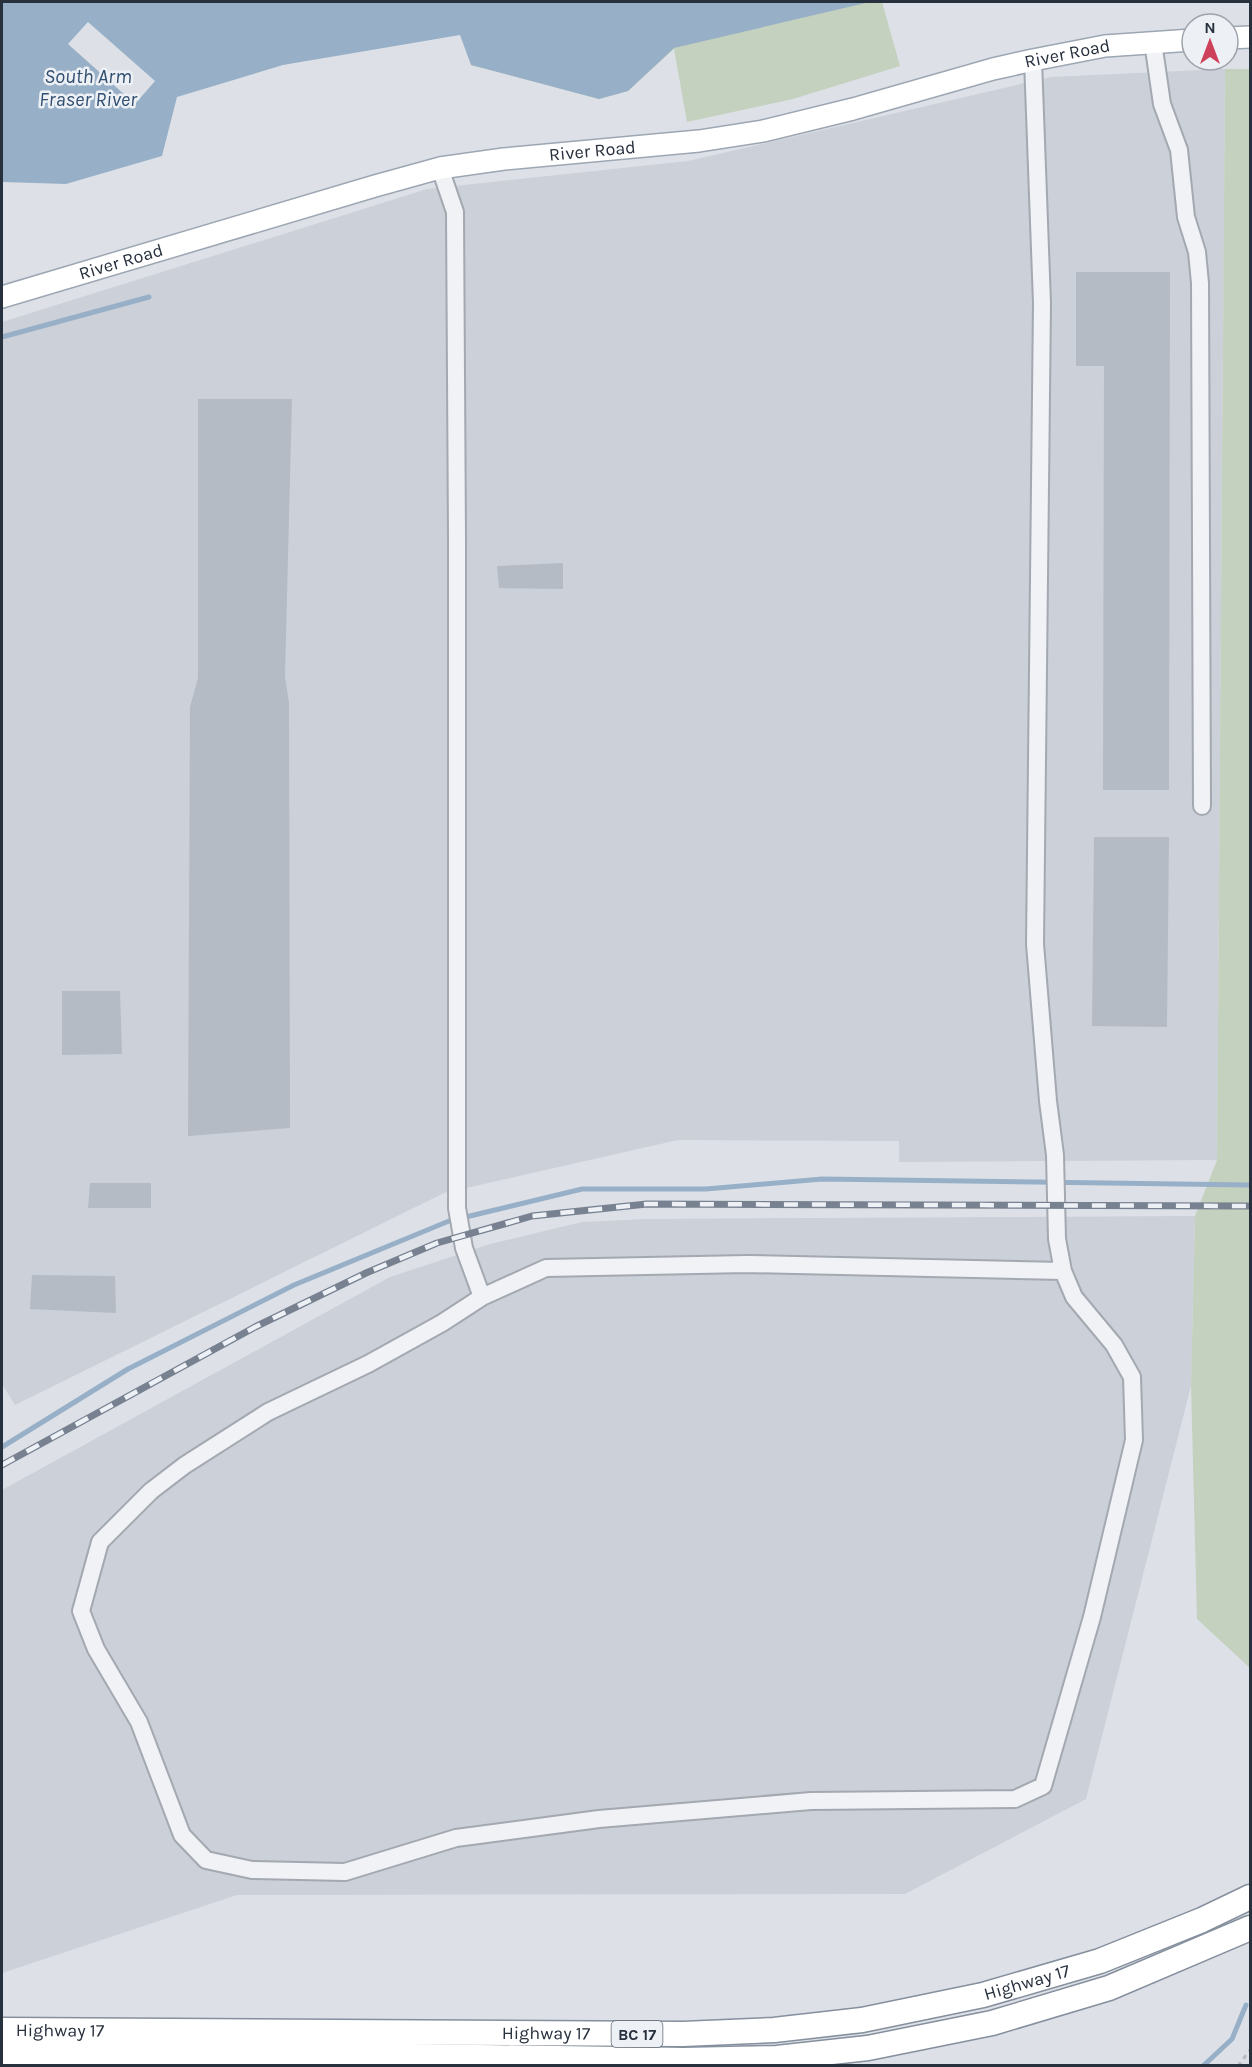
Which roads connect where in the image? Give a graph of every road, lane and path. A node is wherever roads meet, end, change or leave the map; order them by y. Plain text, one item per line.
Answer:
1 (1180, 41) edge
2 (1153, 42) junction
3 (1033, 60) junction
4 (440, 168) junction
5 (2, 297) edge
6 (1202, 806) dead end
7 (1063, 1271) junction
8 (482, 1297) junction
9 (1251, 1897) edge
10 (1251, 1928) edge
11 (2, 2030) edge
12 (1251, 2050) edge
13 (2, 2052) edge
14 (1238, 2066) edge

1 - 2 main road, River Road
2 - 3 main road, River Road
2 - 6 lane
3 - 4 main road, River Road
3 - 7 lane
4 - 5 main road, River Road
4 - 8 lane
7 - 8 lane
7 - 8 lane
9 - 11 highway, Highway 17 / BC 17
10 - 13 highway, Highway 17 / BC 17
12 - 14 path

